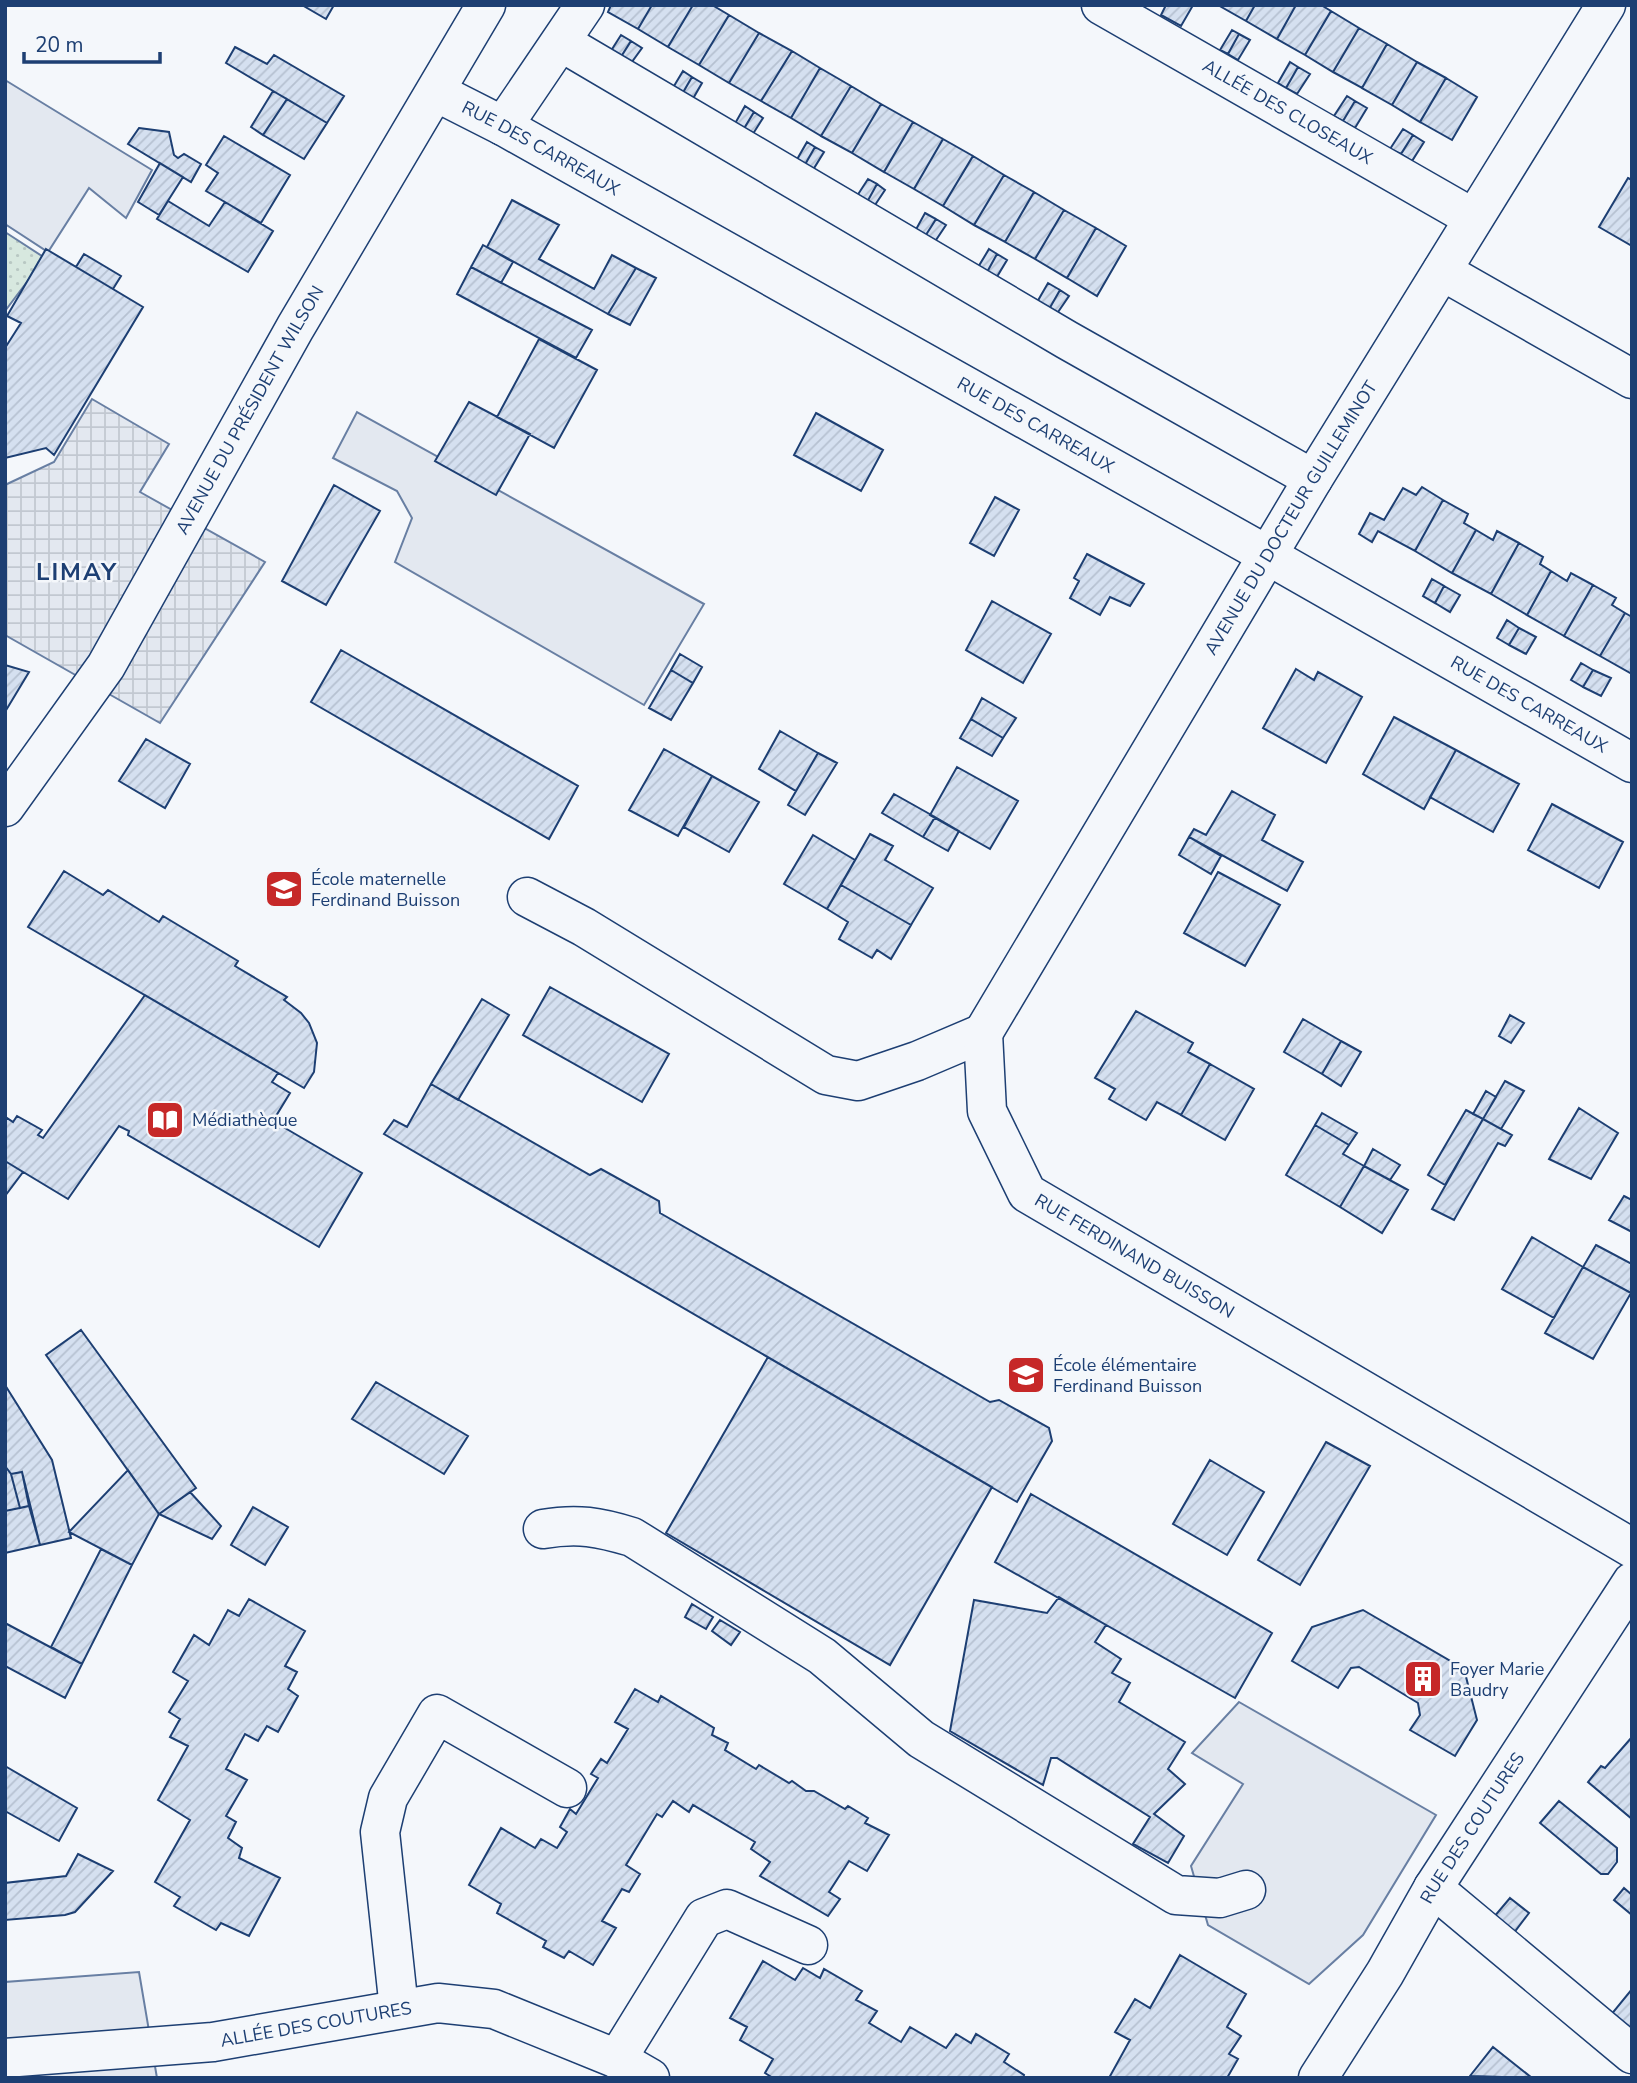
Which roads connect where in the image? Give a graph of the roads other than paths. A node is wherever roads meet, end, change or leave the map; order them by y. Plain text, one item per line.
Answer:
1 (486, 5) edge
2 (584, 5) edge
3 (1101, 5) edge
4 (1606, 5) edge
5 (561, 42) junction
6 (436, 92) junction
7 (503, 126) junction
8 (1473, 218) junction
9 (1442, 271) junction
10 (1632, 379) edge
11 (1313, 479) junction
12 (1268, 555) junction
13 (1632, 763) edge
14 (5, 807) edge
15 (527, 897) dead end
16 (983, 1034) junction
17 (542, 1529) dead end
18 (1632, 1548) edge
19 (1632, 1582) edge
20 (567, 1788) dead end
21 (1433, 1888) junction
22 (1246, 1890) dead end
23 (808, 1945) dead end
24 (399, 2009) junction
25 (1632, 2054) edge
26 (5, 2058) edge
27 (617, 2059) junction
28 (650, 2078) edge
29 (1318, 2078) edge

1 - 6 street, AVENUE DU PRÉSIDENT WILSON
2 - 5 street
3 - 8 street, ALLÉE DES CLOSEAUX
4 - 8 street, AVENUE DU DOCTEUR GUILLEMINOT
5 - 7 street
5 - 11 street
6 - 7 street, RUE DES CARREAUX
6 - 14 street, AVENUE DU PRÉSIDENT WILSON
7 - 12 street, RUE DES CARREAUX
8 - 9 street, AVENUE DU DOCTEUR GUILLEMINOT
9 - 10 street
9 - 11 street, AVENUE DU DOCTEUR GUILLEMINOT
11 - 12 street, AVENUE DU DOCTEUR GUILLEMINOT
12 - 13 street, RUE DES CARREAUX
12 - 16 street, AVENUE DU DOCTEUR GUILLEMINOT
15 - 16 street
16 - 18 street, RUE FERDINAND BUISSON
17 - 22 street
19 - 21 street, RUE DES COUTURES
20 - 24 street
21 - 25 street
21 - 29 street, RUE DES COUTURES
23 - 27 street
24 - 26 street, ALLÉE DES COUTURES
24 - 27 street, ALLÉE DES COUTURES
27 - 28 street, ALLÉE DES COUTURES

